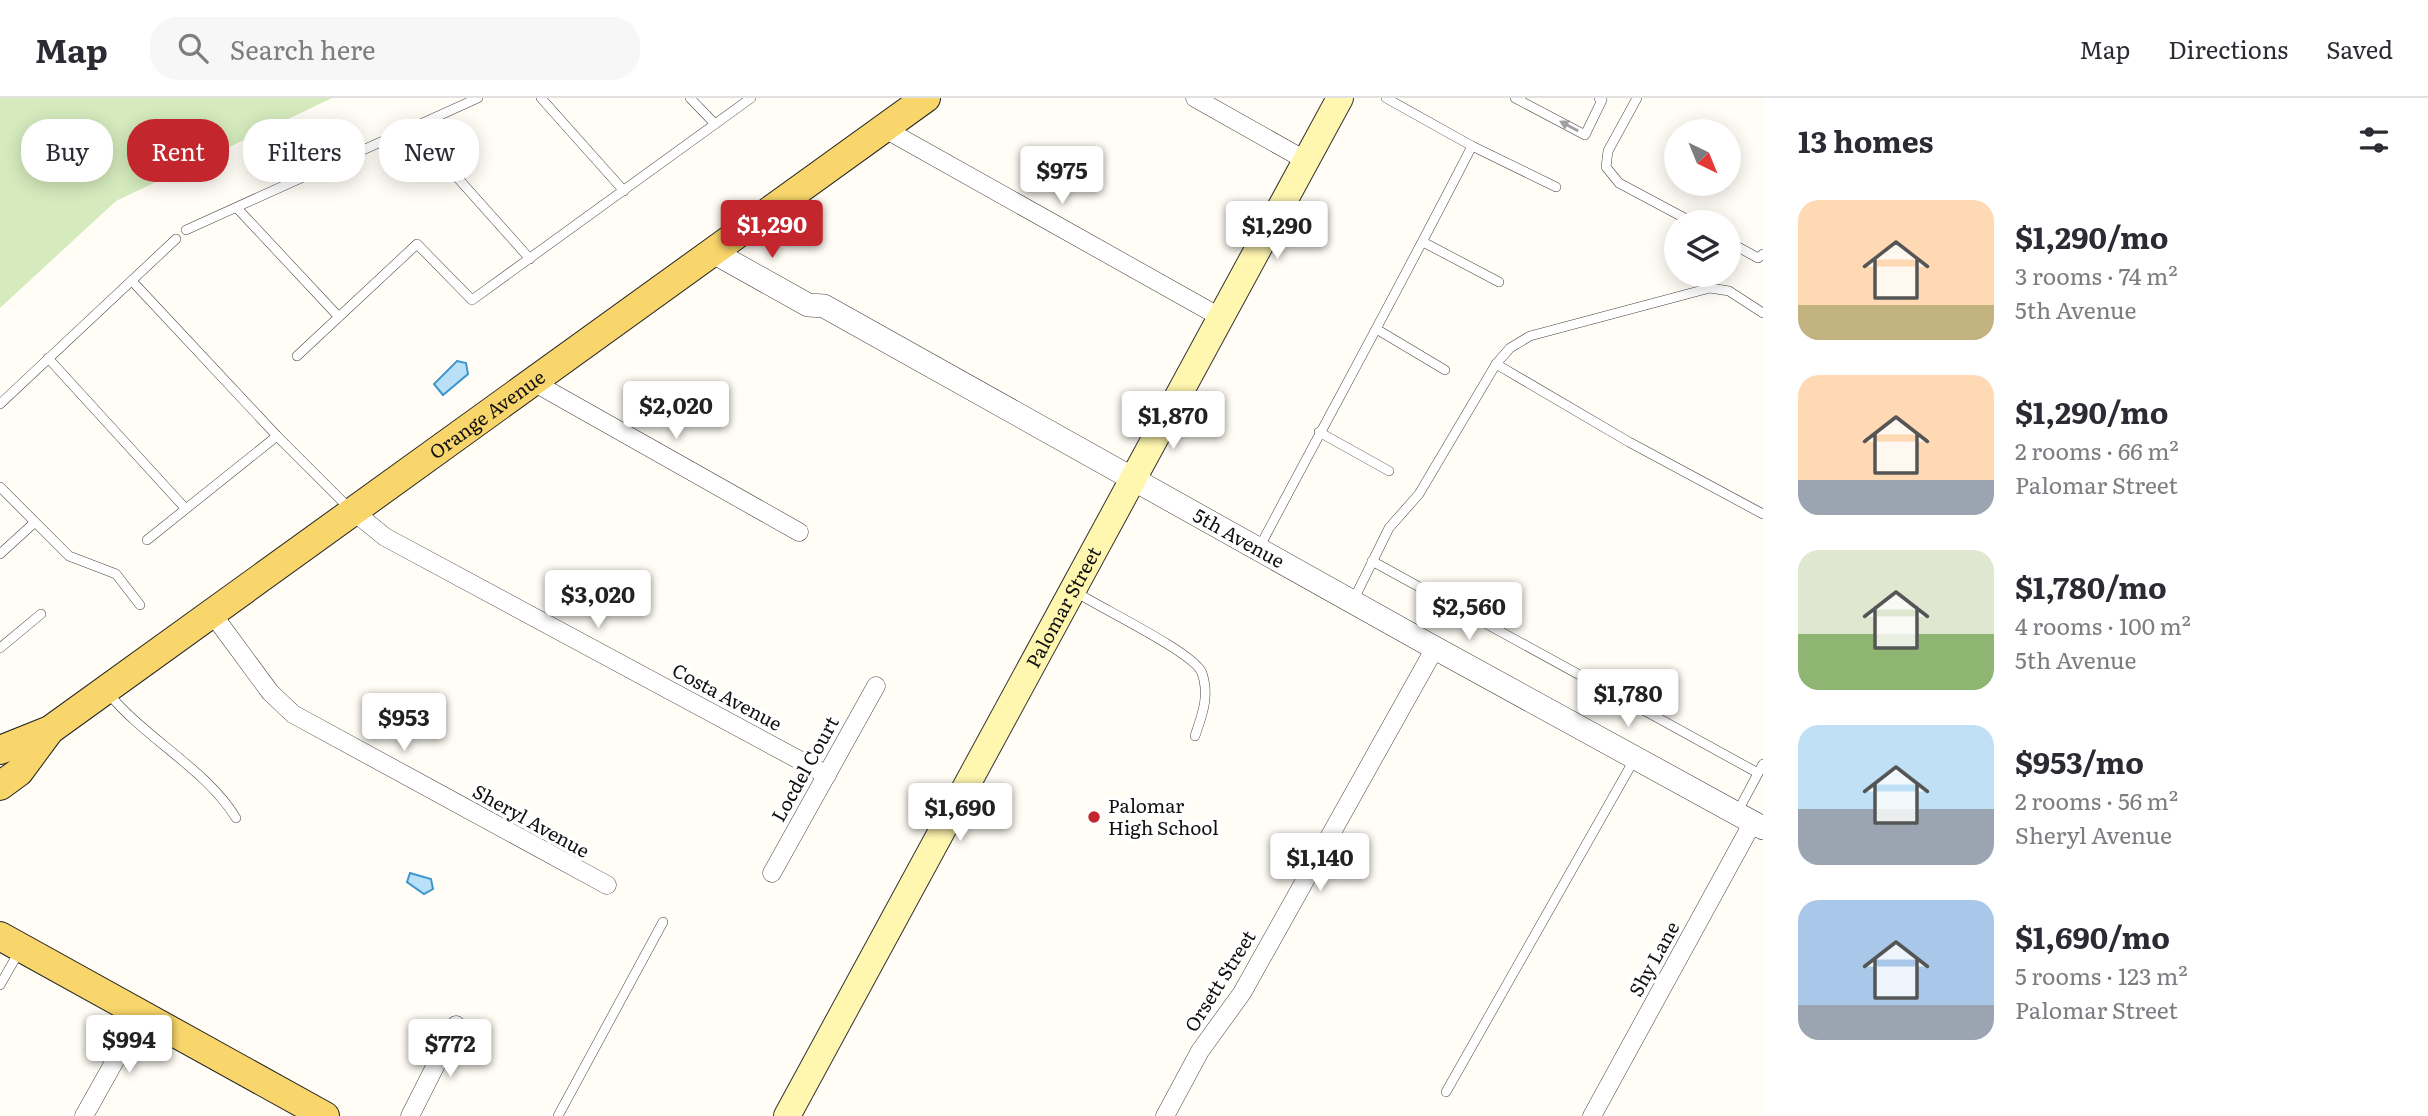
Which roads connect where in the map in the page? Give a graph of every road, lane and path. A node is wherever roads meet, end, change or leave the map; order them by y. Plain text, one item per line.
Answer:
1 (478, 98) edge
2 (541, 98) edge
3 (690, 98) edge
4 (751, 98) edge
5 (926, 98) edge
6 (1195, 98) edge
7 (1340, 98) edge
8 (1386, 98) edge
9 (1516, 98) edge
10 (1599, 98) edge
11 (1637, 98) edge
12 (432, 119) edge
13 (715, 124) junction
14 (885, 129) junction
15 (379, 143) edge
16 (1472, 146) junction
17 (1305, 160) junction
18 (461, 182) edge
19 (1556, 187) dead end
20 (624, 191) junction
21 (237, 208) junction
22 (1670, 210) edge
23 (186, 230) dead end
24 (176, 239) dead end
25 (1423, 242) junction
26 (1741, 249) edge
27 (715, 253) junction
28 (1763, 254) edge
29 (530, 259) junction
30 (132, 281) junction
31 (1499, 282) dead end
32 (1763, 313) edge
33 (338, 316) junction
34 (1220, 317) junction
35 (1378, 330) junction
36 (297, 356) dead end
37 (48, 358) junction
38 (1496, 364) junction
39 (1445, 370) dead end
40 (535, 383) junction
41 (0, 404) edge
42 (1319, 432) junction
43 (277, 436) junction
44 (1389, 471) dead end
45 (1132, 477) junction
46 (0, 486) edge
47 (185, 508) junction
48 (353, 511) junction
49 (1763, 514) edge
50 (34, 523) junction
51 (799, 532) dead end
52 (147, 540) dead end
53 (1258, 550) junction
54 (0, 554) edge
55 (1372, 561) junction
56 (1071, 589) junction
57 (1352, 602) junction
58 (140, 605) dead end
59 (211, 612) junction
60 (41, 614) dead end
61 (0, 648) edge
62 (1435, 648) junction
63 (876, 686) dead end
64 (105, 690) junction
65 (50, 730) junction
66 (1195, 736) dead end
67 (0, 750) edge
68 (1635, 758) junction
69 (1763, 764) edge
70 (1758, 773) junction
71 (827, 775) junction
72 (0, 786) edge
73 (236, 818) dead end
74 (1751, 821) edge
75 (772, 873) dead end
76 (607, 885) dead end
77 (663, 922) dead end
78 (10, 942) edge
79 (0, 985) edge
80 (139, 1016) junction
81 (456, 1025) dead end
82 (1446, 1092) dead end
83 (84, 1116) edge
84 (325, 1116) edge
85 (410, 1116) edge
86 (558, 1116) edge
87 (787, 1116) edge
88 (1165, 1116) edge
89 (1592, 1116) edge

1 - 12 lane
2 - 20 lane
3 - 13 lane
4 - 13 lane
5 - 14 main road, Orange Avenue
6 - 17 street
7 - 17 main road, Palomar Street
8 - 16 lane
10 -> 9 lane
11 - 22 lane
13 - 20 lane
14 - 27 main road, Orange Avenue
14 - 34 street
15 - 21 lane
16 - 19 lane
16 - 25 lane
17 - 34 main road, Palomar Street
18 - 29 lane
20 - 29 lane
21 - 23 lane
21 - 33 lane
24 - 30 lane
25 - 31 lane
25 - 35 lane
26 - 28 lane
27 - 40 main road, Orange Avenue
27 - 45 street, 5th Avenue
29 - 33 lane
30 - 37 lane
30 - 43 lane
32 - 38 lane
33 - 36 lane
34 - 45 main road, Palomar Street
35 - 39 lane
35 - 42 lane
37 - 41 lane
37 - 47 lane
38 - 49 lane
38 - 55 lane
40 - 48 main road, Orange Avenue
40 - 51 street
42 - 44 lane
42 - 53 lane
43 - 47 lane
43 - 48 lane
45 - 53 street, 5th Avenue
45 - 56 main road, Palomar Street
46 - 50 lane
47 - 52 lane
48 - 59 main road, Orange Avenue
48 - 71 street, Costa Avenue
50 - 54 lane
50 - 58 lane
53 - 57 street, 5th Avenue
55 - 57 lane
55 - 70 lane
56 - 66 lane
56 - 87 main road, Palomar Street
57 - 62 street, 5th Avenue
59 - 64 main road, Orange Avenue
59 - 76 street, Sheryl Avenue
60 - 61 lane
62 - 68 street, 5th Avenue
62 - 88 street, Orsett Street
63 - 71 street, Locdel Court
64 - 65 main road, Orange Avenue
64 - 73 lane
65 - 67 main road, Orange Avenue
65 - 72 main road, Orange Avenue
68 - 74 street, 5th Avenue
68 - 82 lane
69 - 70 lane
70 - 74 lane
71 - 75 street, Locdel Court
74 - 89 street, Shy Lane
77 - 86 lane
78 - 79 lane
78 - 80 main road
80 - 83 street
80 - 84 main road
81 - 85 street

